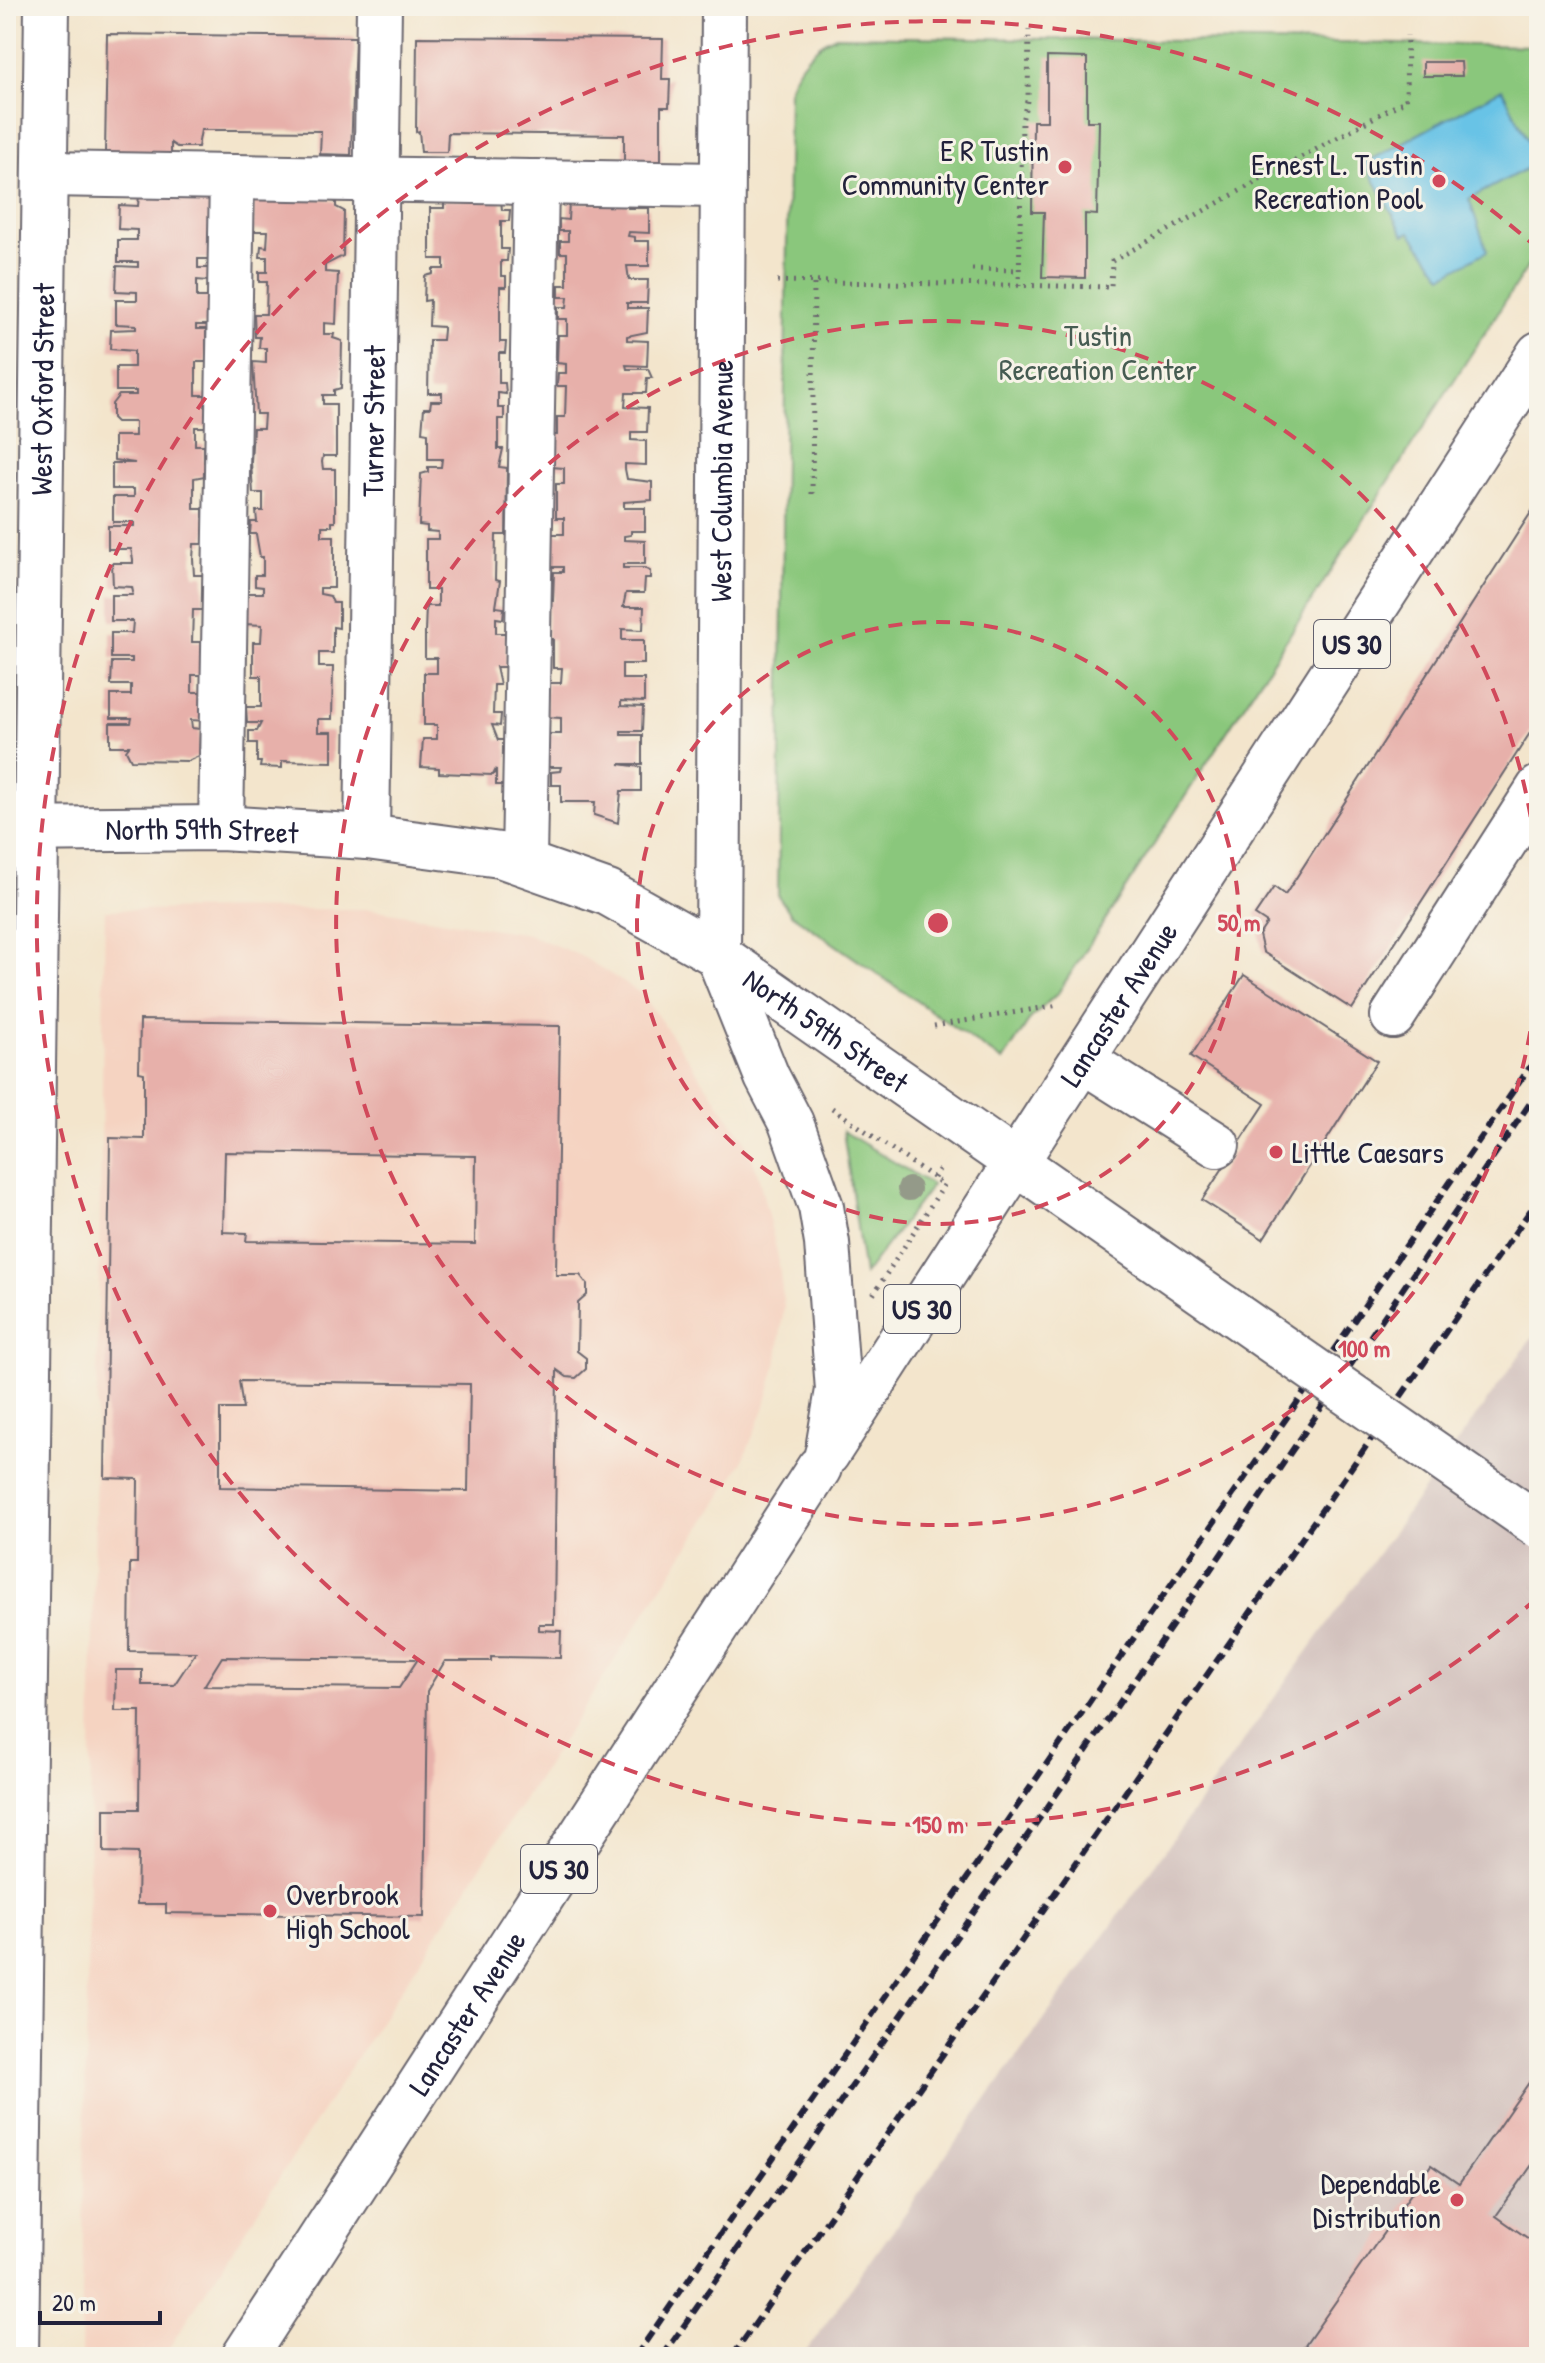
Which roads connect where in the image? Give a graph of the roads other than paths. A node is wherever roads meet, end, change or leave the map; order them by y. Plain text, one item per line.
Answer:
1 (47, 6) edge
2 (379, 6) edge
3 (724, 6) edge
4 (45, 174) junction
5 (232, 177) junction
6 (377, 179) junction
7 (536, 182) junction
8 (720, 185) junction
9 (1539, 354) edge
10 (1539, 788) edge
11 (221, 828) junction
12 (21, 830) edge
13 (367, 837) junction
14 (524, 861) junction
15 (718, 955) junction
16 (1393, 1016) dead end
17 (20, 1060) edge
18 (1084, 1061) junction
19 (1217, 1145) dead end
20 (1017, 1164) junction
21 (823, 1461) junction
22 (1539, 1526) edge
23 (16, 2357) edge
24 (244, 2357) edge

1 - 4 main road, West Oxford Street
2 - 6 main road, Turner Street
3 - 8 main road, West Columbia Avenue
4 - 5 main road
4 - 12 main road, West Oxford Street
5 - 6 main road
5 - 11 main road
6 - 7 main road
6 - 13 main road, Turner Street
7 - 8 main road
7 - 14 main road
8 - 15 main road, West Columbia Avenue
9 - 18 main road, Lancaster Avenue / US 30
10 - 16 main road
11 - 12 main road, North 59th Street
11 - 13 main road, North 59th Street
12 - 17 main road, West Oxford Street
13 - 14 main road, North 59th Street
14 - 15 main road, North 59th Street
15 - 20 main road, North 59th Street
15 - 21 main road
17 - 23 main road, West Oxford Street
18 - 19 main road
18 - 20 main road, Lancaster Avenue / US 30
20 - 21 main road, Lancaster Avenue / US 30
20 - 22 main road, North 59th Street, bridge
21 - 24 main road, Lancaster Avenue / US 30

